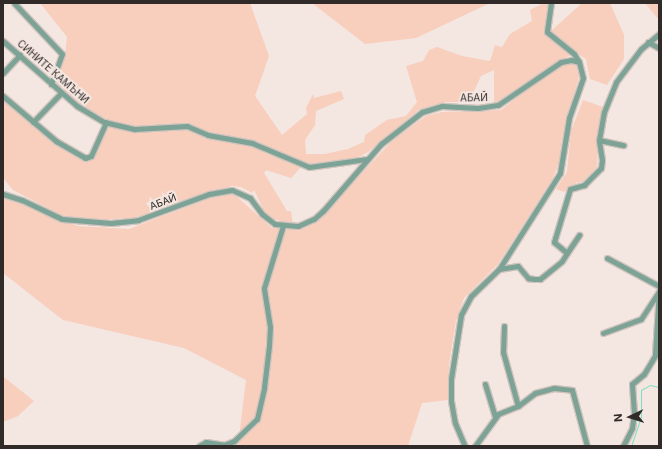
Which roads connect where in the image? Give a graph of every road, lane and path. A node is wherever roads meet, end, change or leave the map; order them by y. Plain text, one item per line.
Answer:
1 (14, 3) edge
2 (552, 3) edge
3 (659, 34) edge
4 (3, 41) edge
5 (648, 42) junction
6 (659, 48) edge
7 (20, 55) junction
8 (579, 62) junction
9 (3, 73) edge
10 (51, 84) junction
11 (61, 93) junction
12 (3, 96) edge
13 (33, 122) junction
14 (106, 122) junction
15 (599, 140) junction
16 (623, 145) dead end
17 (368, 158) junction
18 (3, 194) edge
19 (283, 226) junction
20 (579, 235) dead end
21 (566, 253) junction
22 (607, 258) dead end
23 (499, 269) junction
24 (659, 286) edge
25 (659, 292) edge
26 (504, 326) dead end
27 (603, 333) dead end
28 (659, 349) edge
29 (654, 354) junction
30 (485, 384) dead end
31 (518, 406) junction
32 (495, 416) junction
33 (199, 446) edge
34 (465, 446) edge
35 (475, 446) edge
36 (587, 446) edge
37 (623, 446) edge

1 - 10 street
2 - 8 street
3 - 5 street
4 - 7 street, СИНИТЕ КАМЪНИ
5 - 6 street
5 - 15 street
7 - 9 street
7 - 10 street, СИНИТЕ КАМЪНИ
8 - 17 street, АБАЙ
8 - 23 street
10 - 11 street, СИНИТЕ КАМЪНИ
11 - 13 street
11 - 14 street, СИНИТЕ КАМЪНИ
12 - 13 street
13 - 14 street
14 - 17 street, СИНИТЕ КАМЪНИ
15 - 16 street
15 - 21 street
17 - 19 street, АБАЙ
18 - 19 street, АБАЙ
19 - 33 street
20 - 21 street
21 - 23 street
22 - 24 street
23 - 34 street
25 - 27 street
25 - 29 street
26 - 31 street
28 - 29 street
29 - 37 street
30 - 32 street
31 - 32 street
31 - 36 street
32 - 35 street

